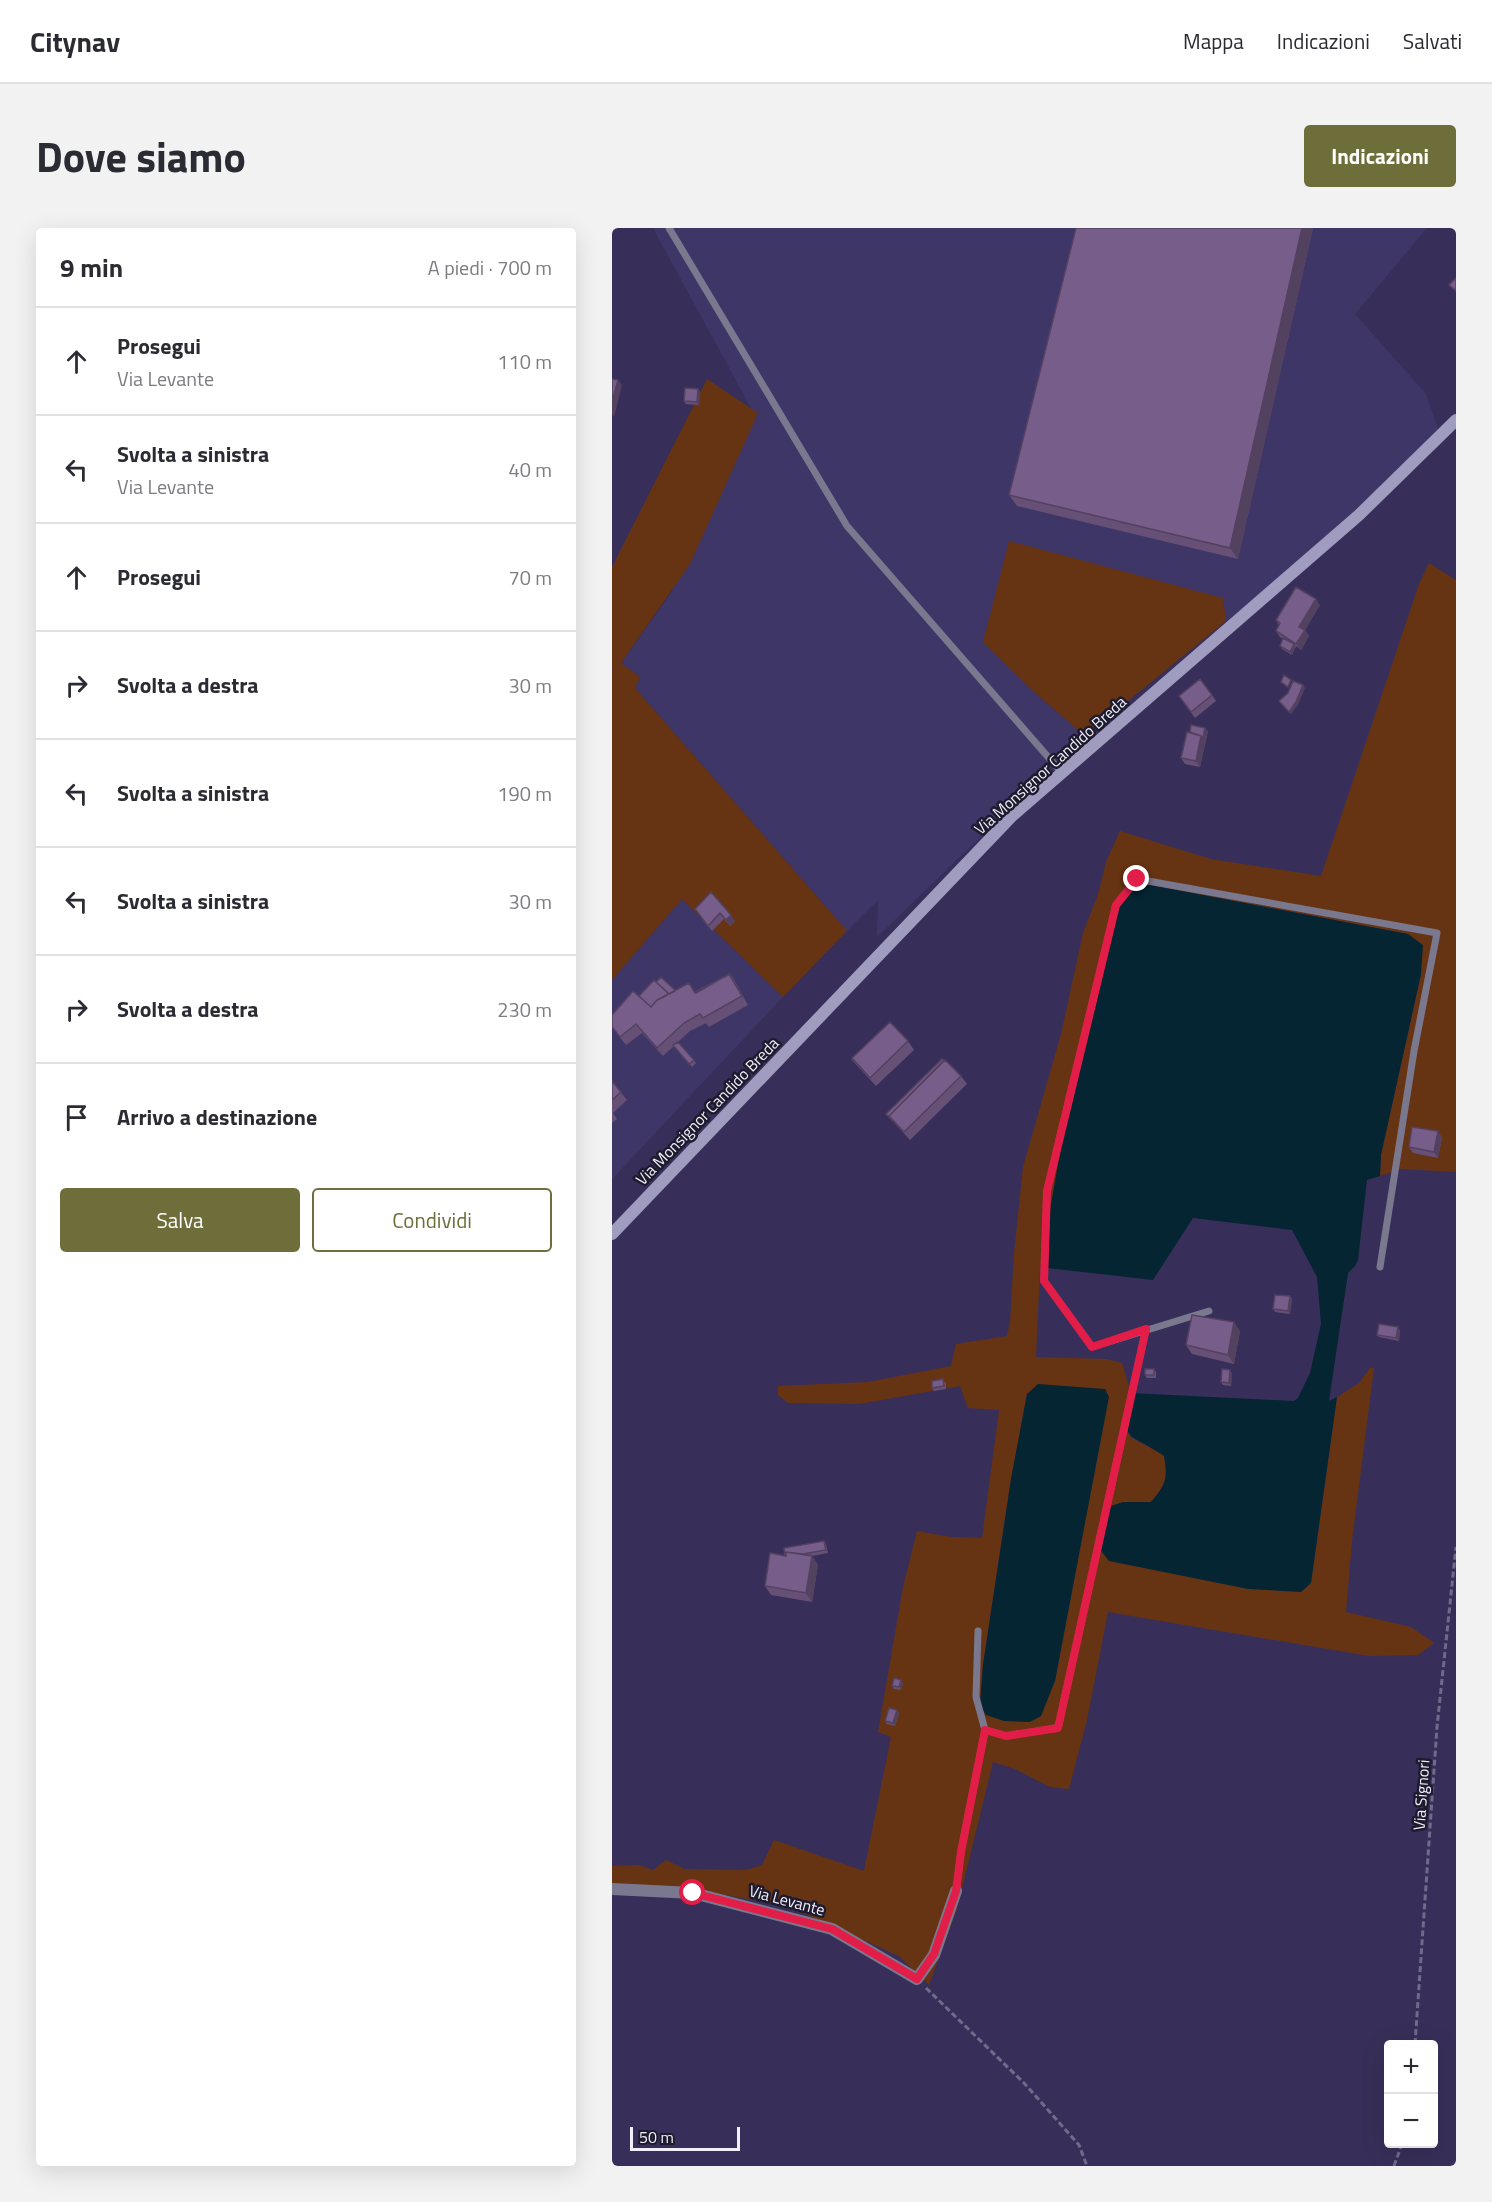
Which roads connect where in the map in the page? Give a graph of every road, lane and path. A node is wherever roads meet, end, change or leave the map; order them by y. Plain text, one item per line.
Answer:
1 (669, 228) edge
2 (1456, 420) edge
3 (1062, 772) junction
4 (612, 1234) edge
5 (1380, 1267) dead end
6 (1209, 1311) dead end
7 (1146, 1329) junction
8 (1456, 1547) edge
9 (978, 1631) dead end
10 (985, 1730) junction
11 (612, 1889) edge
12 (956, 1891) joint
13 (917, 1979) junction
14 (1415, 2040) edge
15 (1401, 2148) edge
16 (1087, 2166) edge
17 (1394, 2166) edge

1 - 3 lane
2 - 3 main road, Via Monsignor Candido Breda
3 - 4 main road, Via Monsignor Candido Breda
5 - 7 lane
6 - 7 lane
7 - 10 lane
8 - 14 path, Via Signori
9 - 10 lane
10 - 12 lane
11 - 13 street, Via Levante
12 - 13 street
13 - 16 path
15 - 17 path

